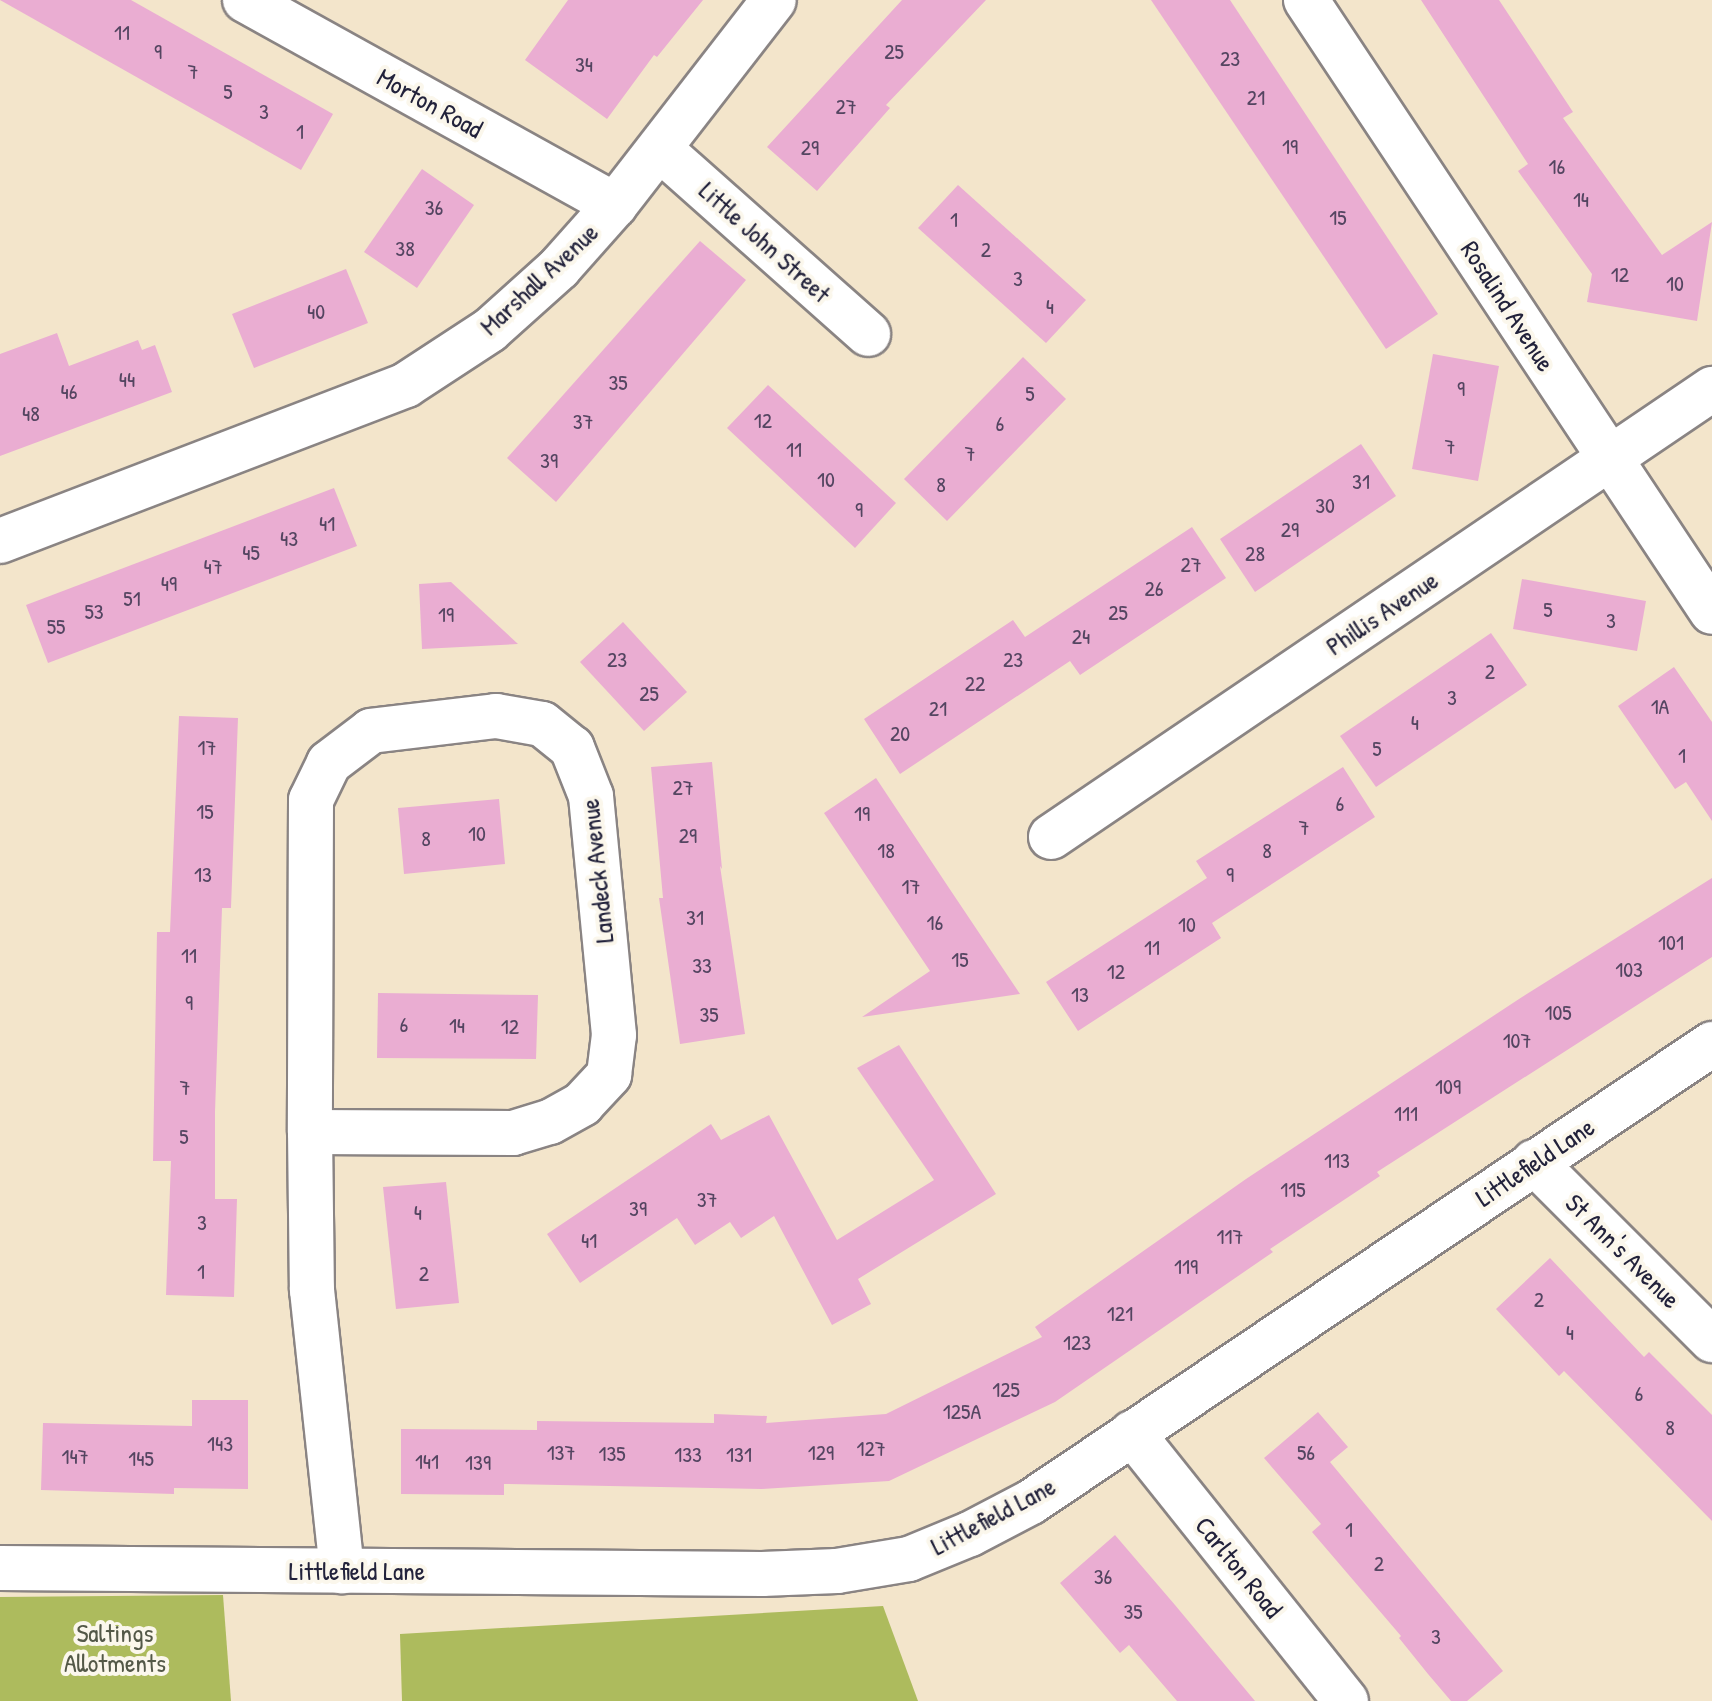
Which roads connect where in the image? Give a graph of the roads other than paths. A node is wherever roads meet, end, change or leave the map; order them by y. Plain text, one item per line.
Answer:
1 (245, 0) edge
2 (774, 0) edge
3 (1306, 0) edge
4 (661, 150) junction
5 (615, 205) junction
6 (868, 334) dead end
7 (1712, 389) edge
8 (1610, 459) junction
9 (0, 541) edge
10 (1712, 612) edge
11 (1051, 837) dead end
12 (1712, 1044) edge
13 (310, 1132) junction
14 (1534, 1162) junction
15 (1712, 1340) edge
16 (1132, 1433) junction
17 (0, 1568) edge
18 (342, 1571) junction
19 (1346, 1701) edge

1 - 5 street, Morton Road
2 - 4 street, Marshall Avenue
3 - 8 street, Rosalind Avenue
4 - 5 street, Marshall Avenue
4 - 6 street, Little John Street
5 - 9 street, Marshall Avenue
7 - 8 street, Phillis Avenue
8 - 10 street, Rosalind Avenue
8 - 11 street, Phillis Avenue
12 - 14 street, Littlefield Lane
13 - 13 street, Landeck Avenue
13 - 18 street, Landeck Avenue
14 - 15 street, St Ann's Avenue
14 - 16 street, Littlefield Lane
16 - 18 street, Littlefield Lane
16 - 19 street, Carlton Road
17 - 18 street, Littlefield Lane

